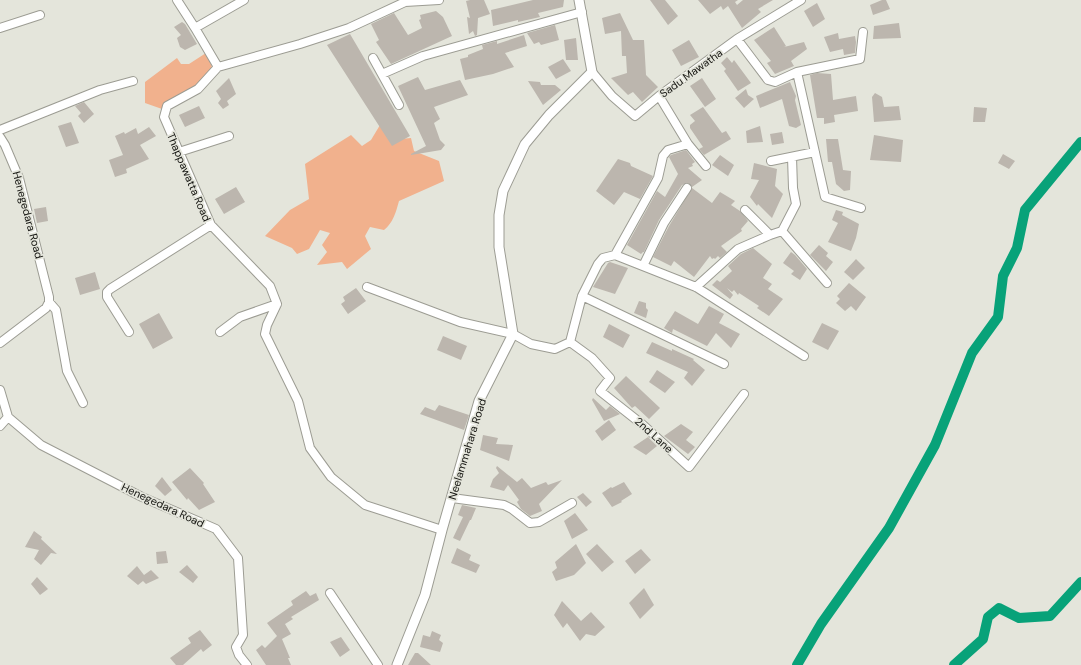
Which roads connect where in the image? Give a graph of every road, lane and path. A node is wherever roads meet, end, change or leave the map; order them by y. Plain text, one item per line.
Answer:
1 (177, 0) edge
2 (244, 0) edge
3 (439, 0) edge
4 (579, 0) edge
5 (801, 0) edge
6 (582, 12) junction
7 (40, 15) dead end
8 (0, 28) edge
9 (195, 28) junction
10 (862, 32) dead end
11 (737, 39) junction
12 (373, 58) dead end
13 (218, 67) junction
14 (592, 72) junction
15 (797, 72) junction
16 (382, 74) junction
17 (134, 81) dead end
18 (659, 96) junction
19 (399, 105) dead end
20 (0, 130) edge
21 (229, 136) dead end
22 (0, 137) edge
23 (688, 144) junction
24 (179, 152) junction
25 (815, 152) junction
26 (792, 157) junction
27 (772, 161) dead end
28 (706, 166) dead end
29 (687, 188) dead end
30 (861, 208) dead end
31 (745, 210) dead end
32 (211, 225) junction
33 (782, 231) junction
34 (770, 235) junction
35 (615, 255) junction
36 (643, 266) junction
37 (827, 283) dead end
38 (368, 287) dead end
39 (696, 287) junction
40 (582, 296) junction
41 (49, 302) junction
42 (277, 304) junction
43 (129, 332) dead end
44 (220, 332) dead end
45 (513, 334) junction
46 (570, 342) junction
47 (0, 343) edge
48 (804, 356) dead end
49 (724, 364) dead end
50 (0, 390) edge
51 (744, 394) dead end
52 (83, 403) dead end
53 (8, 417) junction
54 (0, 426) edge
55 (452, 498) junction
56 (572, 503) dead end
57 (442, 530) junction
58 (330, 594) dead end
59 (248, 665) edge
60 (378, 665) edge
61 (397, 665) edge

1 - 9 street
2 - 9 street
3 - 13 street
4 - 6 street
5 - 11 street, Sadu Mawatha
6 - 14 street
6 - 16 street
7 - 8 street
9 - 13 street
10 - 15 street
11 - 15 street
11 - 18 street, Sadu Mawatha
12 - 16 street
13 - 24 street, Thappawatta Road
14 - 18 street, Sadu Mawatha
14 - 45 street
15 - 25 street
16 - 19 street
17 - 20 street
18 - 23 street
21 - 24 street
22 - 41 street, Henegedara Road
23 - 28 street
23 - 35 street
24 - 32 street, Thappawatta Road
25 - 26 street
25 - 30 street
26 - 27 street
26 - 33 street
29 - 36 street
31 - 34 street
32 - 42 street
32 - 43 street, Thappawatta Road
33 - 34 street
33 - 37 street
34 - 39 street
35 - 36 street
35 - 40 street
36 - 39 street
38 - 45 street
39 - 48 street
40 - 46 street
40 - 49 street
41 - 47 street
41 - 52 street, Henegedara Road
42 - 44 street
42 - 57 street
45 - 46 street
45 - 55 street, Neelammahara Road
46 - 51 street, 2nd Lane
50 - 53 street
53 - 54 street
53 - 59 street, Henegedara Road
55 - 56 street
55 - 57 street, Neelammahara Road
57 - 61 street, Neelammahara Road
58 - 60 street

